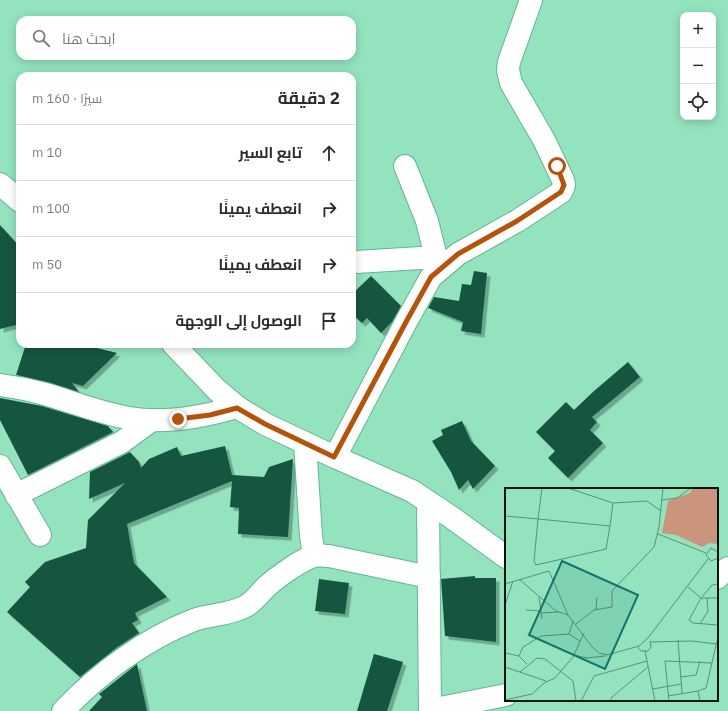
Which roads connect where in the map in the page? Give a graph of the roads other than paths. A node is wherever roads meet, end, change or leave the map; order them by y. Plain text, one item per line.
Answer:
1 (531, 0) edge
2 (405, 166) dead end
3 (0, 184) edge
4 (16, 198) edge
5 (356, 262) dead end
6 (438, 263) junction
7 (177, 348) edge
8 (0, 385) edge
9 (237, 408) junction
10 (152, 420) junction
11 (305, 443) junction
12 (334, 457) junction
13 (2, 473) edge
14 (16, 495) junction
15 (428, 502) junction
16 (40, 535) dead end
17 (314, 556) junction
18 (505, 556) edge
19 (728, 568) edge
20 (429, 577) junction
21 (718, 577) edge
22 (505, 695) edge
23 (63, 711) edge
24 (430, 711) edge

1 - 6 street
2 - 6 street
3 - 4 street
5 - 6 street
6 - 12 street
7 - 9 street
8 - 10 street
9 - 10 street
9 - 11 street
10 - 14 street
11 - 12 street
11 - 17 street
12 - 15 street
13 - 14 street
14 - 16 street
15 - 18 street
15 - 20 street
17 - 20 street
17 - 23 street
19 - 21 street
20 - 24 street
22 - 24 street

